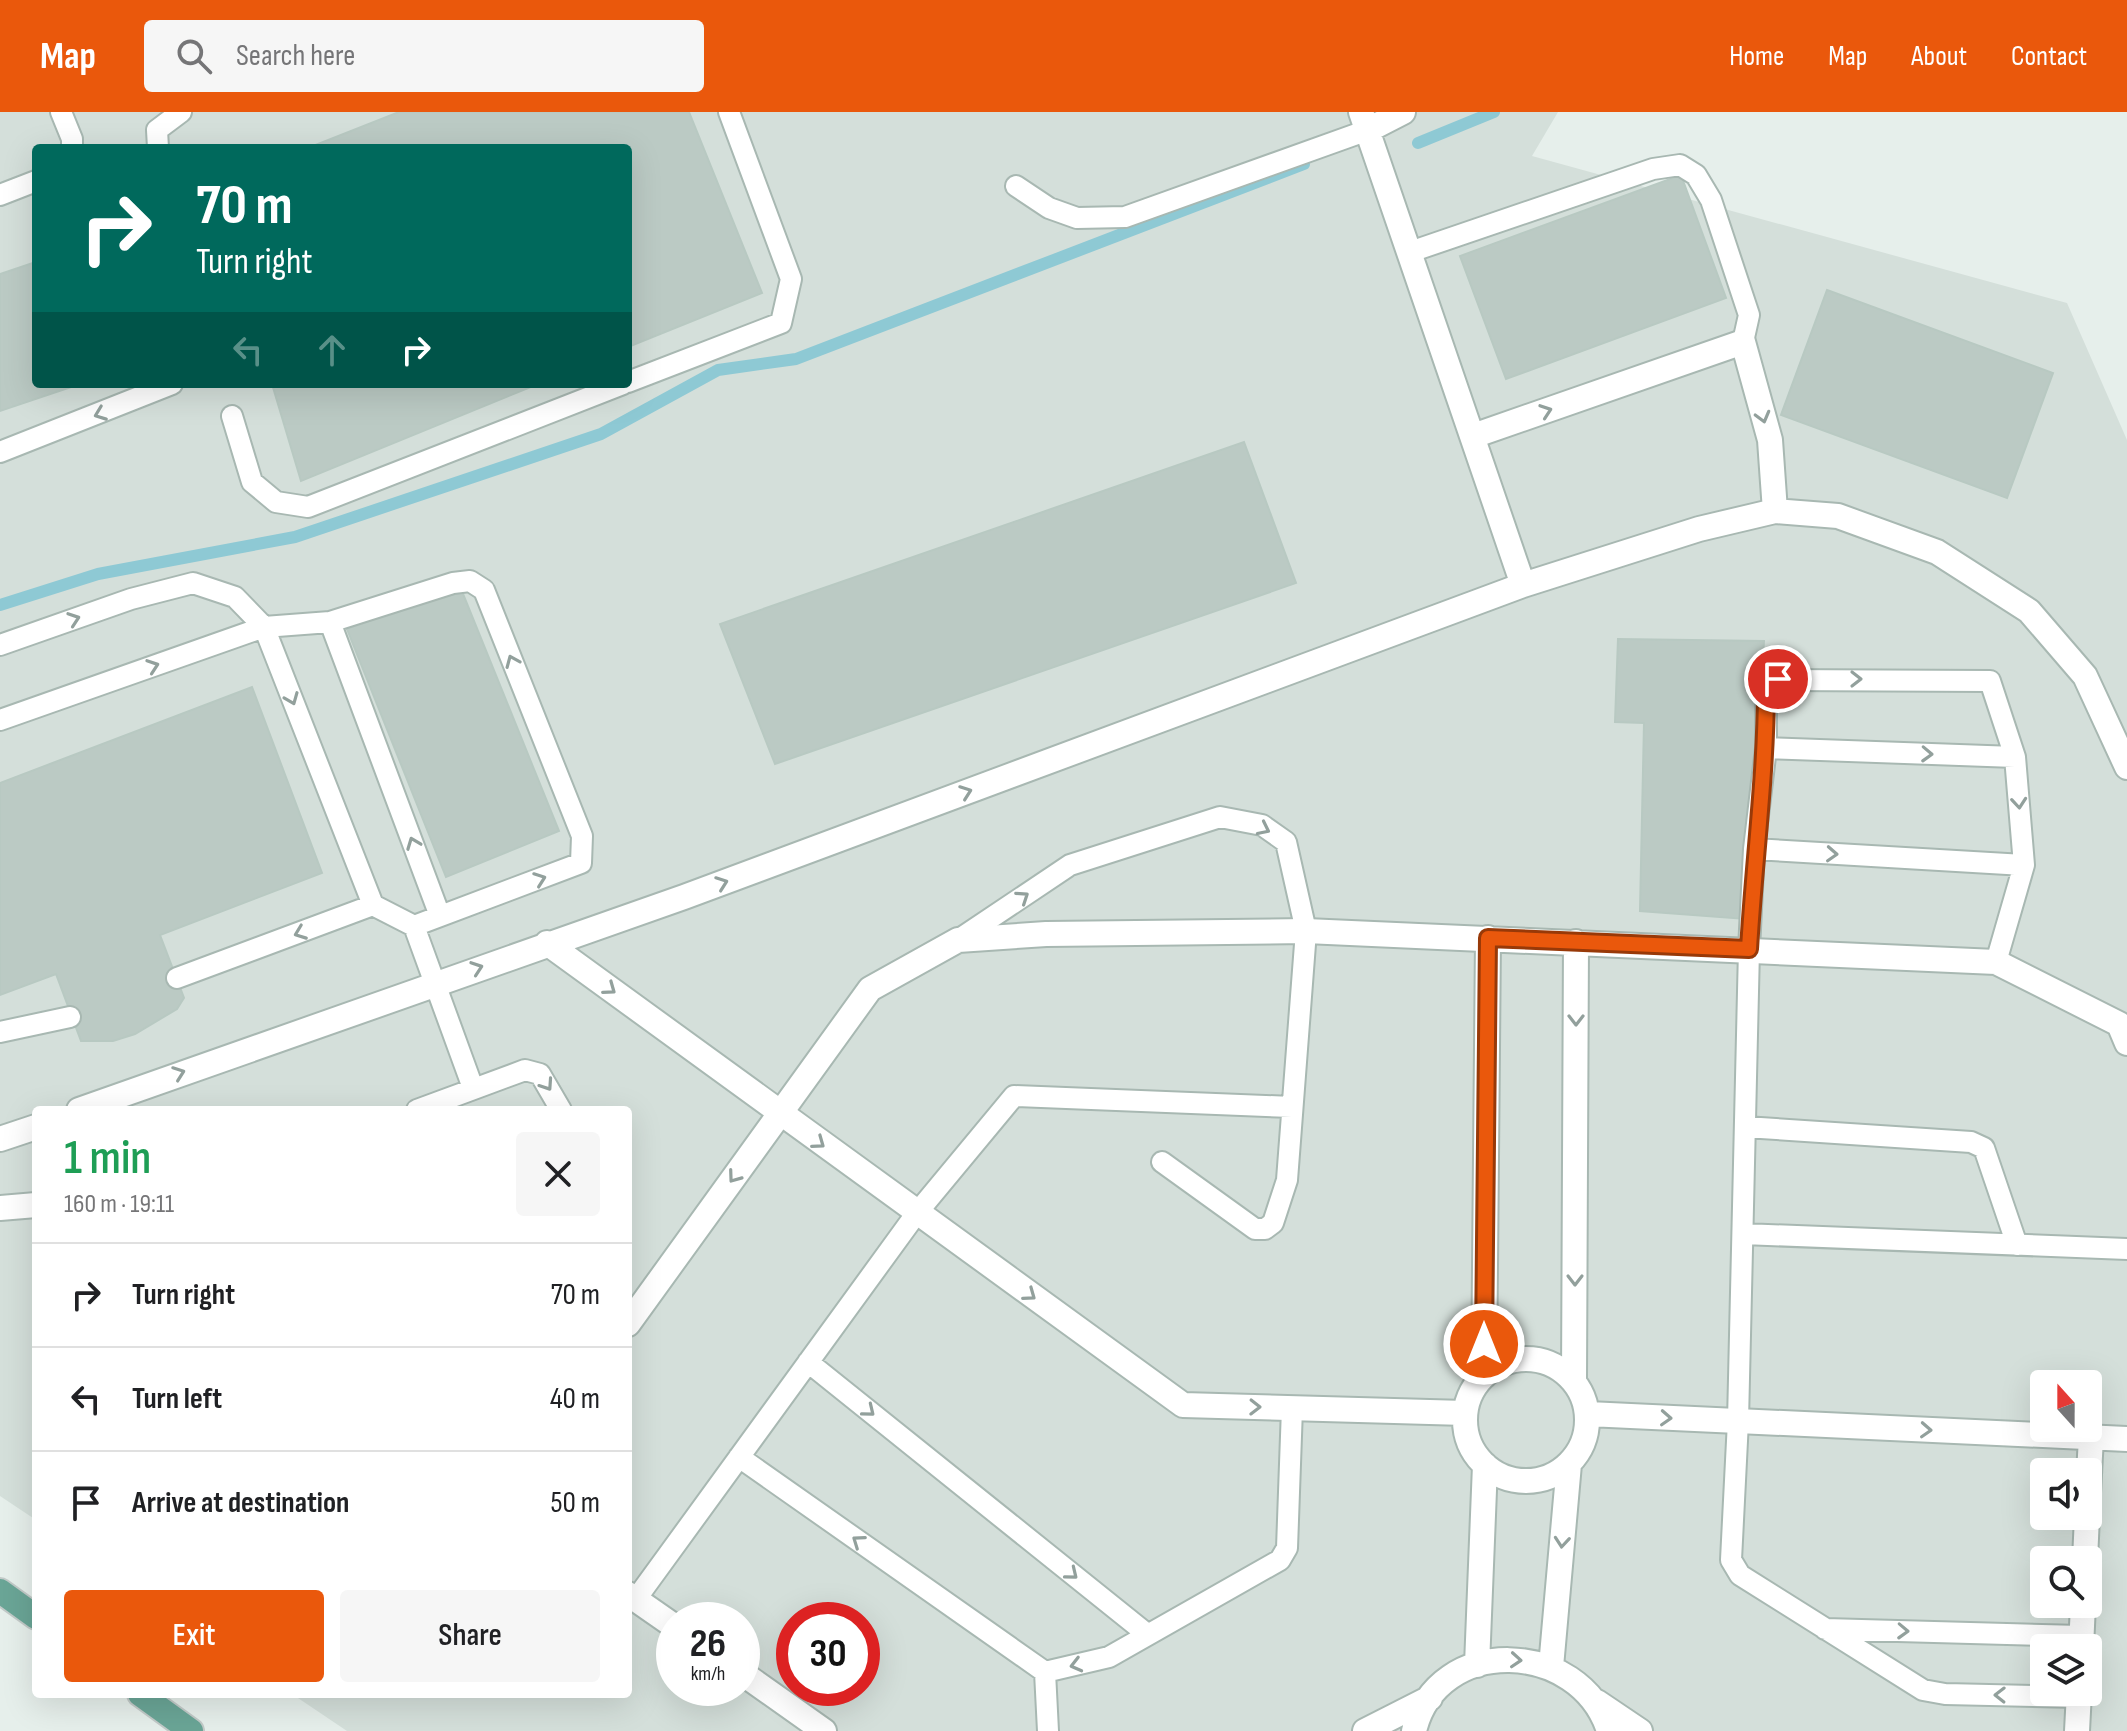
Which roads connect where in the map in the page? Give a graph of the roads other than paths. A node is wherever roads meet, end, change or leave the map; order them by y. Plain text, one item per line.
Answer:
1 (61, 112) edge
2 (181, 112) edge
3 (729, 112) edge
4 (1403, 112) edge
5 (1364, 121) edge
6 (72, 144) edge
7 (158, 144) edge
8 (32, 183) edge
9 (1016, 186) dead end
10 (0, 195) edge
11 (1410, 252) junction
12 (1743, 342) junction
13 (632, 381) edge
14 (162, 388) edge
15 (613, 388) edge
16 (232, 416) dead end
17 (1473, 436) junction
18 (0, 452) edge
19 (1775, 511) junction
20 (1523, 585) junction
21 (330, 622) junction
22 (264, 627) junction
23 (0, 645) edge
24 (0, 720) edge
25 (1766, 748) junction
26 (2015, 757) junction
27 (2127, 767) edge
28 (1754, 849) junction
29 (2024, 865) junction
30 (373, 905) junction
31 (440, 916) junction
32 (414, 926) junction
33 (1306, 931) junction
34 (1488, 938) junction
35 (958, 940) junction
36 (1576, 942) junction
37 (547, 943) junction
38 (1749, 949) junction
39 (1996, 962) junction
40 (177, 978) dead end
41 (433, 983) junction
42 (70, 1017) dead end
43 (0, 1032) edge
44 (2127, 1043) edge
45 (473, 1088) junction
46 (118, 1102) edge
47 (427, 1106) edge
48 (559, 1106) edge
49 (1292, 1107) junction
50 (779, 1114) junction
51 (1745, 1127) junction
52 (32, 1128) edge
53 (0, 1139) edge
54 (1162, 1162) dead end
55 (32, 1205) edge
56 (0, 1208) edge
57 (916, 1214) junction
58 (1743, 1234) junction
59 (2017, 1245) junction
60 (2127, 1249) edge
61 (632, 1318) edge
62 (808, 1362) junction
63 (1484, 1376) junction
64 (1574, 1381) junction
65 (1292, 1408) junction
66 (1465, 1413) junction
67 (1588, 1414) junction
68 (1738, 1421) junction
69 (2030, 1434) edge
70 (2102, 1438) edge
71 (2127, 1439) edge
72 (739, 1457) junction
73 (1569, 1464) junction
74 (1485, 1465) junction
75 (0, 1591) edge
76 (632, 1596) edge
77 (656, 1613) edge
78 (32, 1614) edge
79 (1825, 1629) junction
80 (1147, 1634) junction
81 (2030, 1639) edge
82 (1477, 1665) junction
83 (1551, 1667) junction
84 (1045, 1672) junction
85 (760, 1686) edge
86 (2030, 1694) edge
87 (146, 1698) edge
88 (1430, 1698) junction
89 (1592, 1698) junction
90 (2078, 1706) edge
91 (191, 1731) edge
92 (824, 1731) edge
93 (1048, 1731) edge
94 (1365, 1731) edge
95 (1414, 1731) edge
96 (1609, 1731) edge
97 (1640, 1731) edge
98 (2077, 1731) edge

1 - 6 lane
2 - 7 lane
3 - 13 lane
4 - 5 street
5 - 9 lane
5 - 11 street
8 - 10 lane
11 - 12 lane
11 - 17 street
17 -> 12 street
12 -> 19 street
14 -> 18 lane
15 - 16 lane
17 - 20 street
19 - 20 street
19 - 27 street
37 -> 20 street
21 - 22 lane
31 -> 21 lane
31 -> 21 lane
23 -> 22 lane
24 -> 22 lane
22 -> 30 lane
25 -> 26 lane
25 -> 26 lane
25 - 28 lane
26 -> 29 lane
28 -> 29 lane
28 - 38 lane
29 - 39 lane
30 - 32 lane
30 -> 40 lane
31 - 32 lane
32 - 41 lane
33 - 34 street
33 - 35 street
35 -> 33 lane
33 - 49 lane
34 - 36 street
34 - 63 street
35 - 50 street
36 - 38 street
36 -> 64 street
41 -> 37 street
37 -> 50 street
38 - 39 street
38 - 51 lane
39 - 44 street
41 - 45 lane
46 -> 41 street
42 - 43 lane
45 - 47 lane
45 -> 48 lane
49 - 54 lane
49 - 57 lane
50 -> 57 street
50 -> 61 street
51 - 58 lane
51 - 59 lane
52 - 53 street
55 - 56 street
57 - 62 lane
57 -> 65 street
58 - 59 lane
58 - 68 lane
59 - 60 lane
62 - 72 lane
62 -> 80 lane
63 - 64 street
63 - 66 street
64 - 67 street
65 - 66 street
65 - 80 lane
66 - 74 street
67 -> 68 street
67 - 73 street
68 -> 69 street
68 - 79 lane
70 - 71 street
72 - 76 lane
84 -> 72 lane
73 - 74 street
73 -> 83 street
74 - 82 street
75 - 78 main road
76 - 77 street
79 -> 81 lane
86 -> 79 lane
80 -> 84 lane
82 -> 83 street
82 - 88 street
83 - 89 street
84 - 93 lane
85 - 92 street
87 - 91 main road
88 - 94 street
88 - 95 street
89 - 96 street
89 - 97 street
90 - 98 street

